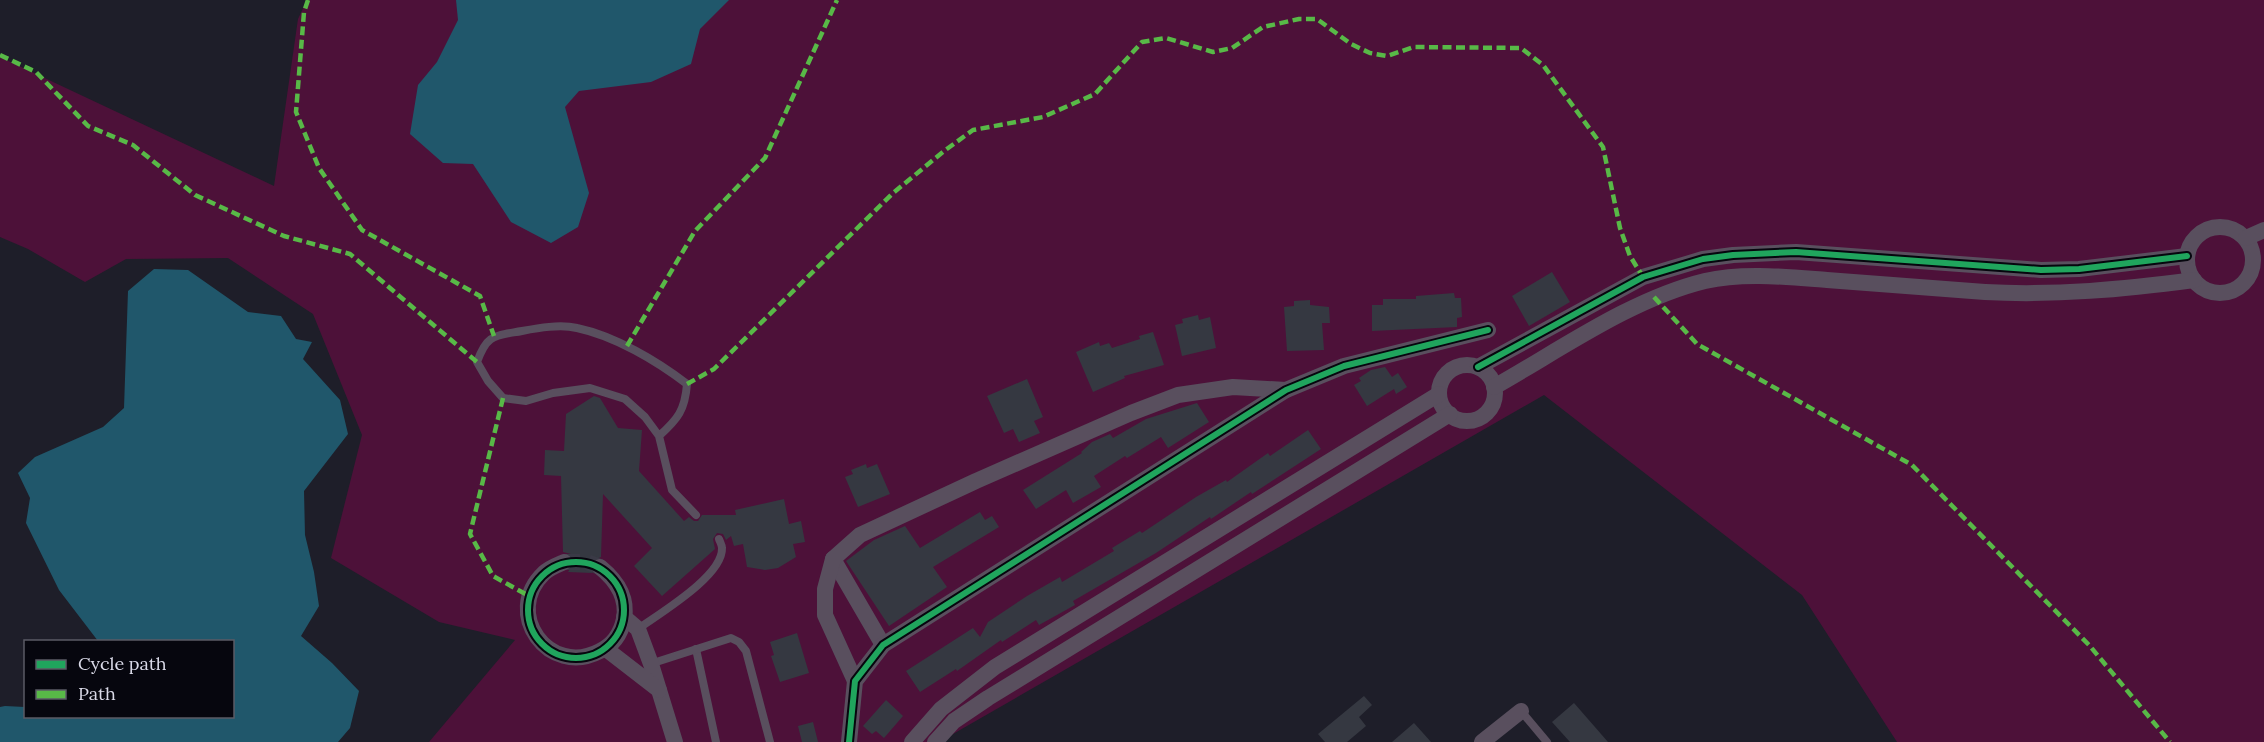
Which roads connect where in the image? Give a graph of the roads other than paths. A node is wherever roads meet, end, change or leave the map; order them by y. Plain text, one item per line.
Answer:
1 (2264, 231) edge
2 (2246, 238) junction
3 (2187, 256) junction
4 (2259, 256) edge
5 (1643, 278) junction
6 (2194, 280) junction
7 (1654, 297) junction
8 (1488, 330) dead end
9 (1478, 367) junction
10 (1494, 387) junction
11 (1286, 390) junction
12 (1439, 394) junction
13 (1450, 414) junction
14 (659, 436) junction
15 (696, 515) dead end
16 (719, 539) dead end
17 (833, 559) junction
18 (564, 562) tunnel mouth
19 (600, 567) tunnel mouth
20 (624, 617) junction
21 (638, 629) junction
22 (883, 645) junction
23 (606, 649) junction
24 (696, 649) junction
25 (651, 664) junction
26 (632, 670) junction
27 (855, 681) junction
28 (659, 690) junction
29 (1521, 711) joint
30 (675, 742) edge
31 (716, 742) edge
32 (770, 742) edge
33 (849, 742) edge
34 (912, 742) edge
35 (935, 742) edge
36 (1482, 742) edge
37 (1547, 742) edge

1 - 2 street
2 - 3 street
2 - 4 street
3 - 5 street
3 - 6 street
4 - 6 street
5 - 7 street
5 - 9 street
6 - 7 street
7 - 10 street
8 - 11 street
9 - 10 street
9 - 12 street
10 - 13 street
11 - 17 street
11 - 22 street
12 - 13 street
12 - 34 street
13 - 35 street
14 - 14 lane
14 - 15 lane
16 - 21 lane
17 - 22 street
17 - 27 street
18 - 23 street
19 - 20 street
20 - 21 street
20 - 23 street
21 - 25 street
22 - 27 street
23 - 26 street
24 - 25 lane
24 - 31 lane
24 - 32 lane
25 - 26 lane
25 - 28 street
26 - 28 street
27 - 33 street
28 - 30 street
29 - 36 street
29 - 37 lane

